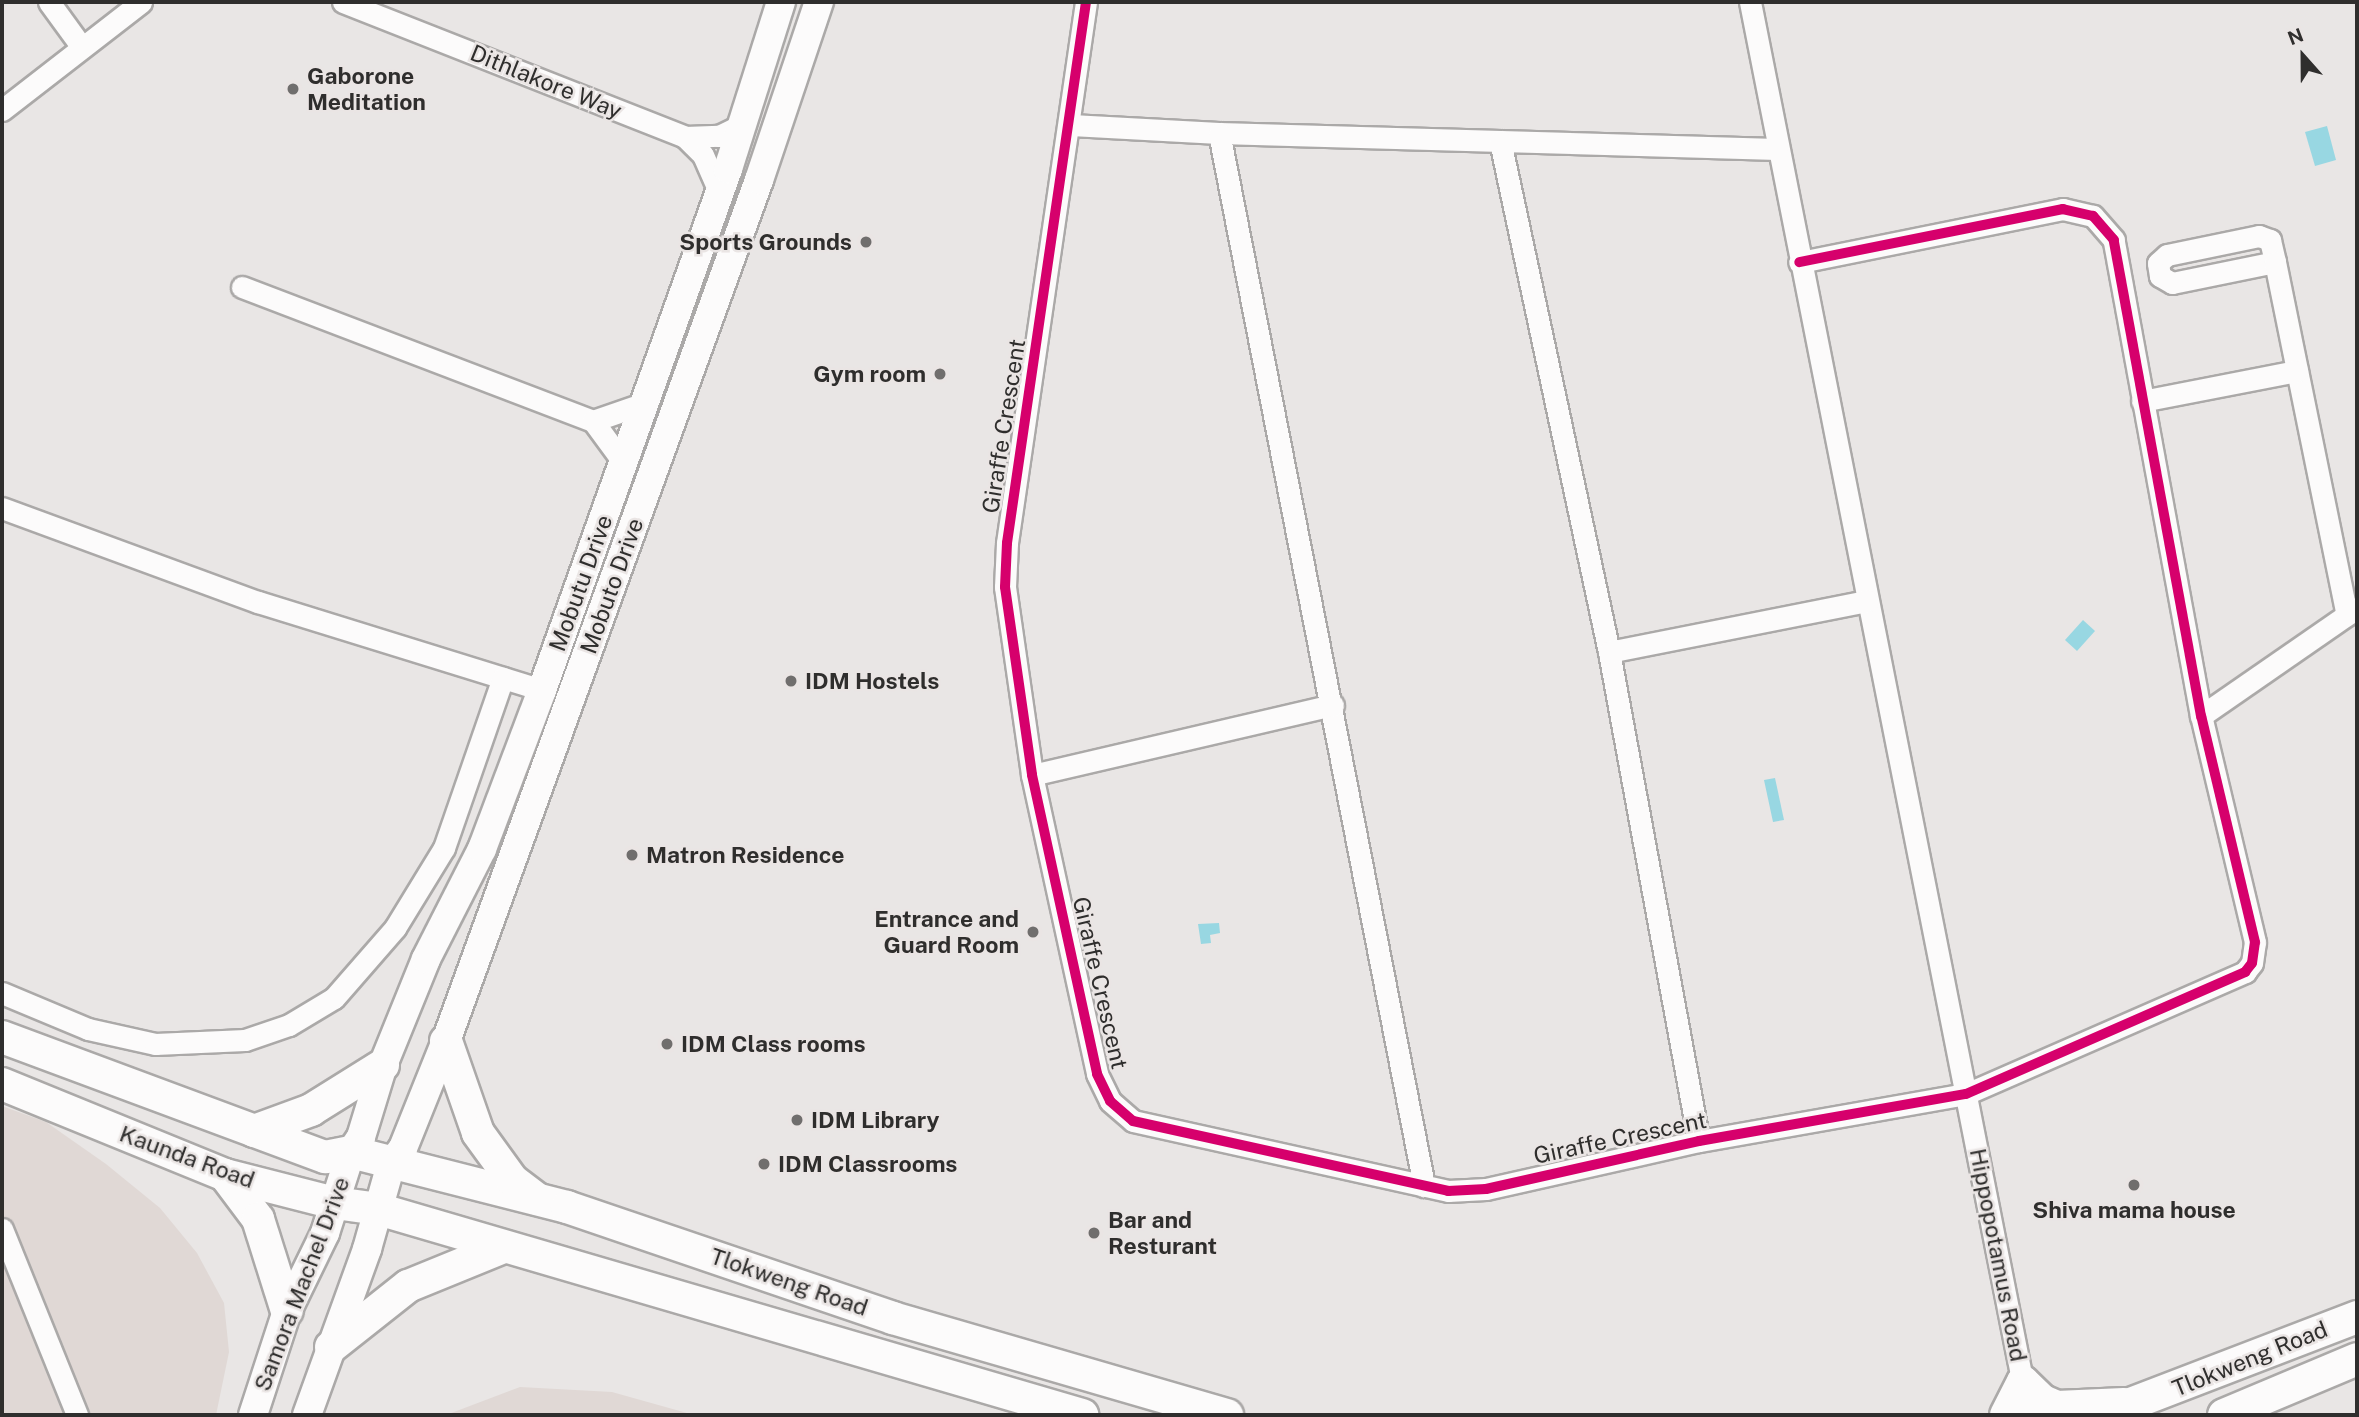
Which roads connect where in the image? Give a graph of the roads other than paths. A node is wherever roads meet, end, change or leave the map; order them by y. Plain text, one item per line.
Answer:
1 (49, 2) edge
2 (141, 2) edge
3 (344, 2) edge
4 (781, 2) edge
5 (819, 2) edge
6 (1086, 2) edge
7 (1749, 2) edge
8 (80, 46) junction
9 (2, 110) edge
10 (742, 125) junction
11 (1071, 125) junction
12 (1219, 133) junction
13 (685, 137) junction
14 (1500, 141) junction
15 (1777, 149) junction
16 (720, 194) junction
17 (2275, 261) junction
18 (1799, 262) junction
19 (242, 287) dead end
20 (2297, 371) junction
21 (2142, 401) junction
22 (645, 403) junction
23 (593, 421) junction
24 (623, 463) junction
25 (2, 508) edge
26 (1867, 601) junction
27 (2352, 611) edge
28 (1609, 652) junction
29 (503, 678) junction
30 (542, 690) junction
31 (1333, 705) junction
32 (2201, 716) junction
33 (1032, 775) junction
34 (2, 993) edge
35 (2, 1037) edge
36 (446, 1041) junction
37 (383, 1065) junction
38 (2, 1084) edge
39 (1966, 1094) junction
40 (254, 1131) junction
41 (1699, 1141) junction
42 (351, 1152) junction
43 (391, 1164) junction
44 (225, 1175) junction
45 (1424, 1186) junction
46 (335, 1203) junction
47 (567, 1207) junction
48 (378, 1209) junction
49 (2, 1229) edge
50 (501, 1248) junction
51 (288, 1311) junction
52 (2357, 1317) edge
53 (331, 1347) junction
54 (2357, 1359) edge
55 (1084, 1374) junction
56 (2023, 1382) junction
57 (982, 1387) junction
58 (2166, 1393) junction
59 (1075, 1414) edge
60 (77, 1415) edge
61 (253, 1415) edge
62 (307, 1415) edge
63 (1011, 1415) edge
64 (1227, 1415) edge
65 (2006, 1415) edge
66 (2029, 1415) edge
67 (2102, 1415) edge
68 (2224, 1415) edge

1 - 8 street
2 - 8 street
3 - 13 street, Dithlakore Way
4 - 10 main road, Mobutu Drive
5 - 36 main road, Mobuto Drive
6 - 11 street, Giraffe Crescent
7 - 15 street, Hippopotamus Road
8 - 9 street
10 - 13 street
10 - 16 main road, Mobutu Drive
11 - 12 street
11 - 33 street, Giraffe Crescent
12 - 14 street
12 - 31 street
13 - 16 street, Dithlakore Way
14 - 15 street
14 - 28 street
15 - 18 street, Hippopotamus Road
16 - 22 main road, Mobutu Drive
17 - 17 street
17 - 20 street
18 - 21 street, Giraffe Crescent
18 - 26 street, Hippopotamus Road
19 - 23 street
20 - 21 street
20 - 27 street
21 - 32 street, Giraffe Crescent
22 - 23 street
22 - 24 main road, Mobutu Drive
23 - 24 street
24 - 30 main road, Mobutu Drive
25 - 29 street
26 - 28 street
26 - 39 street, Hippopotamus Road
27 - 32 street
28 - 41 street
29 - 30 street
29 - 34 street
30 - 37 main road, Mobutu Drive
31 - 33 street
31 - 45 street
32 - 39 street, Giraffe Crescent
33 - 45 street, Giraffe Crescent
35 - 40 main road, Kaunda Road
36 - 43 main road, Mobuto Drive
36 - 47 main road
37 - 40 main road
37 - 42 main road, Mobutu Drive
38 - 44 main road, Kaunda Road
39 - 41 street, Giraffe Crescent
39 - 56 street, Hippopotamus Road
40 - 42 main road, Kaunda Road
41 - 45 street, Giraffe Crescent
42 - 43 main road, Tlokweng Road
42 - 46 main road, Samora Machel Drive
43 - 47 main road, Tlokweng Road
43 - 48 main road
44 - 46 main road, Kaunda Road
44 - 51 main road
46 - 48 main road, Kaunda Road
46 - 51 main road, Samora Machel Drive
47 - 55 main road, Tlokweng Road
48 - 50 main road, Tlokweng Road
48 - 53 main road, Samora Machel Drive
49 - 60 street
50 - 53 main road
50 - 57 main road, Tlokweng Road
51 - 61 main road, Samora Machel Drive
52 - 58 main road, Tlokweng Road
53 - 62 main road, Samora Machel Drive
54 - 68 main road, Tlokweng Road
55 - 59 street
55 - 64 main road, Tlokweng Road
56 - 58 main road
56 - 65 main road
56 - 66 street, Hippopotamus Road
57 - 59 main road, Tlokweng Road
57 - 63 main road
58 - 67 main road, Tlokweng Road

